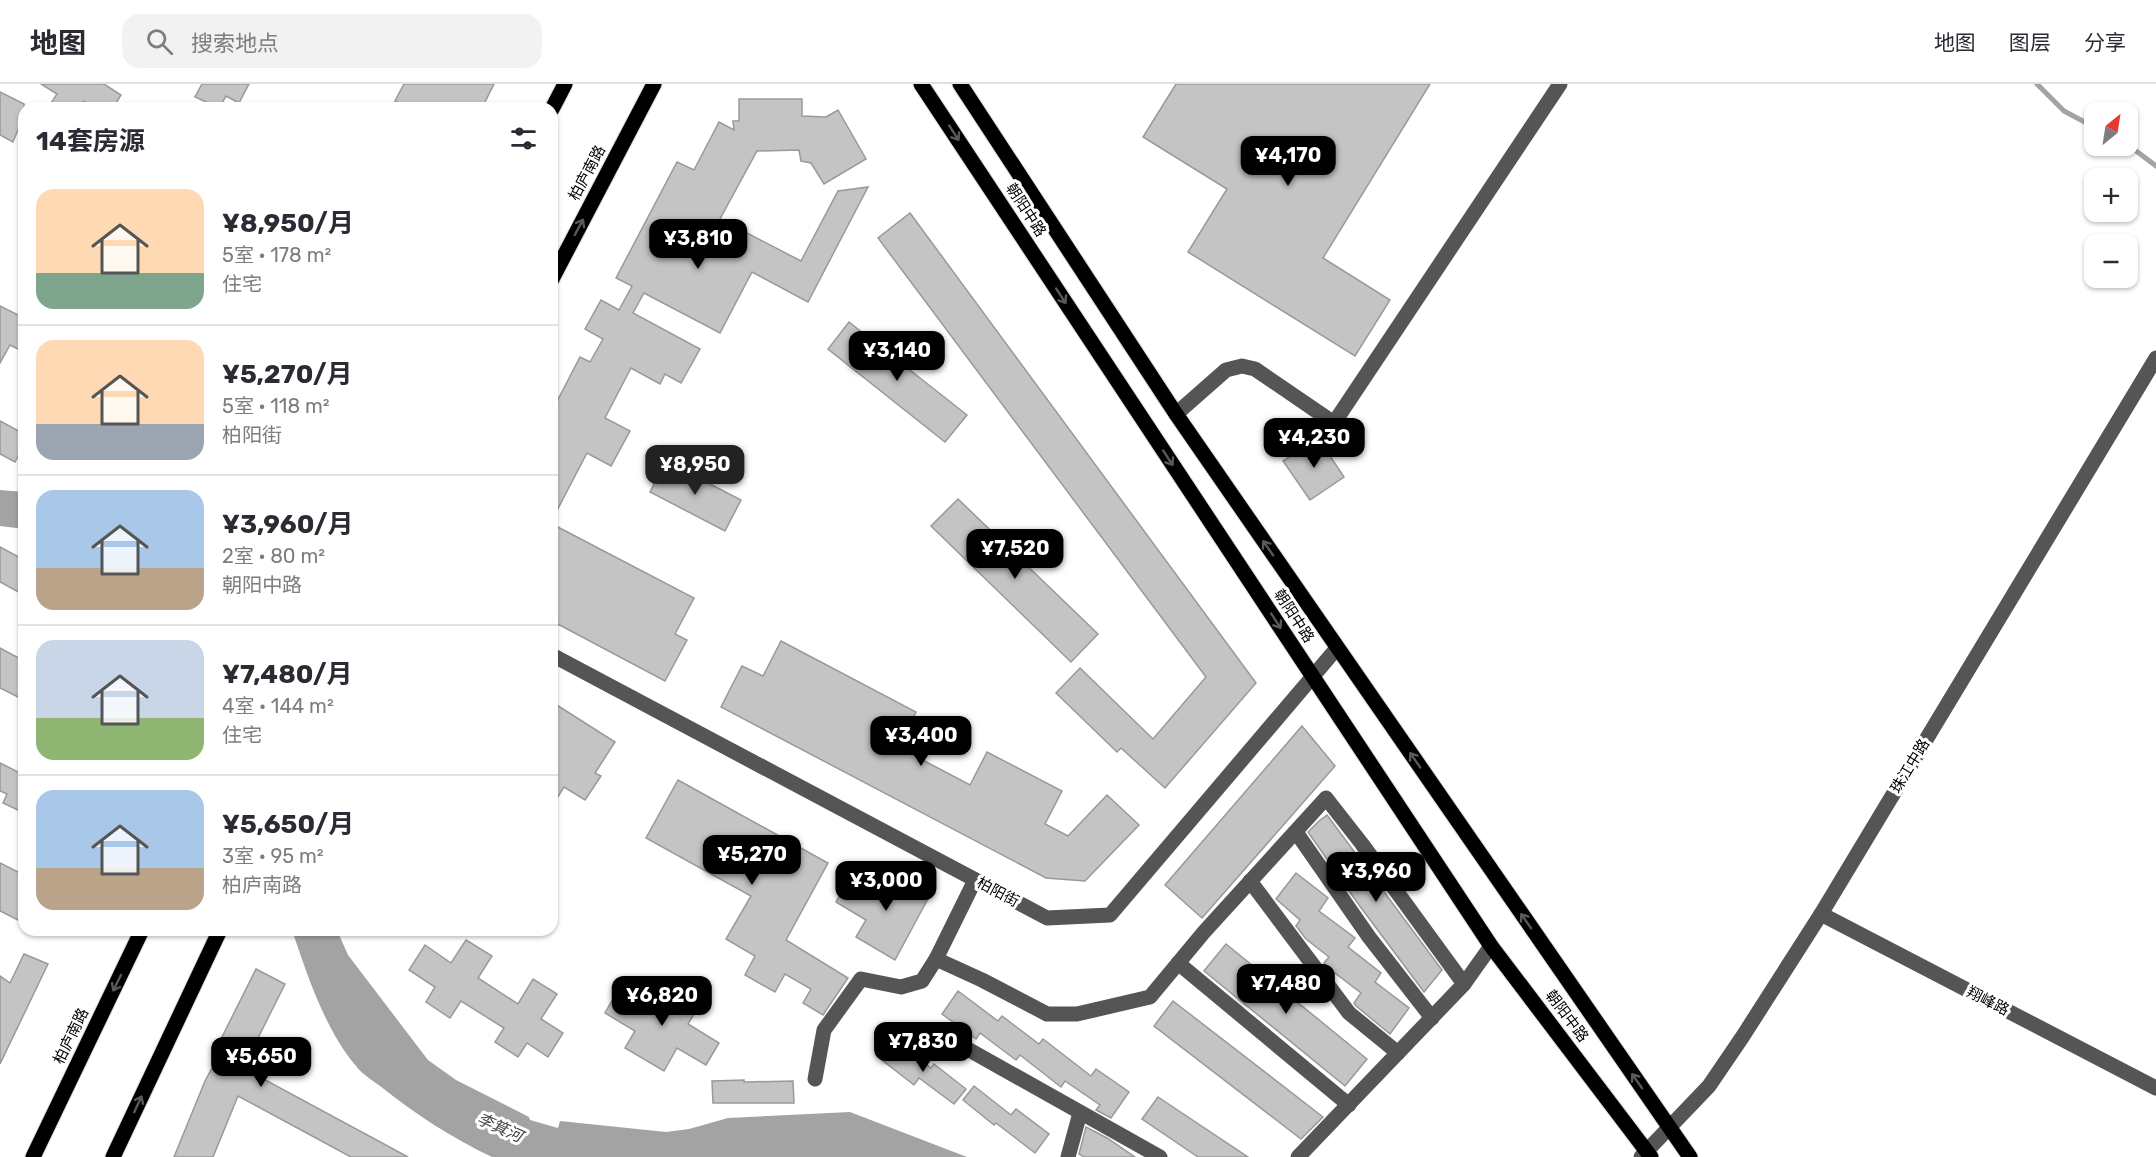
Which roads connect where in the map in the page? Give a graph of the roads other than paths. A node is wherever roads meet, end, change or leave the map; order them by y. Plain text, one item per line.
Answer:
1 (565, 84) edge
2 (654, 84) edge
3 (921, 84) edge
4 (960, 84) edge
5 (1560, 84) edge
6 (556, 102) edge
7 (558, 268) edge
8 (2156, 358) edge
9 (1176, 414) junction
10 (1337, 648) junction
11 (558, 658) edge
12 (1312, 677) junction
13 (1296, 832) junction
14 (975, 880) junction
15 (1251, 881) junction
16 (1821, 914) junction
17 (139, 936) edge
18 (217, 936) edge
19 (1491, 946) junction
20 (936, 959) junction
21 (1178, 963) junction
22 (1464, 984) junction
23 (1432, 1018) junction
24 (948, 1038) dead end
25 (1398, 1053) junction
26 (815, 1078) dead end
27 (2156, 1088) edge
28 (1349, 1105) junction
29 (1080, 1113) junction
30 (1670, 1129) junction
31 (1646, 1155) edge
32 (33, 1157) edge
33 (113, 1157) edge
34 (1068, 1157) edge
35 (1160, 1157) edge
36 (1298, 1157) edge
37 (1690, 1157) edge

1 - 6 main road
7 -> 2 main road, 柏庐南路
3 -> 12 main road, 朝阳中路
4 - 9 main road, 朝阳中路
5 - 9 street
8 - 16 street, 珠江中路
10 -> 9 main road, 朝阳中路
10 - 12 street, 柏阳街
30 -> 10 main road, 朝阳中路
11 - 14 street, 柏阳街
12 - 14 street, 柏阳街
12 - 19 main road, 朝阳中路
13 - 15 street
13 - 22 street
13 - 23 street
14 - 20 street
15 - 21 street
15 - 25 street
16 - 27 street, 翔峰路
16 - 30 street, 珠江中路
17 -> 32 main road, 柏庐南路
33 -> 18 main road
19 - 22 street
19 - 31 main road, 朝阳中路
20 - 21 street
20 - 26 street
21 - 28 street
22 - 23 street
23 - 25 street
24 - 29 street
25 - 28 street
28 - 36 street
29 - 34 street
29 - 35 street
30 - 31 street, 珠江中路
30 - 37 main road, 朝阳中路

